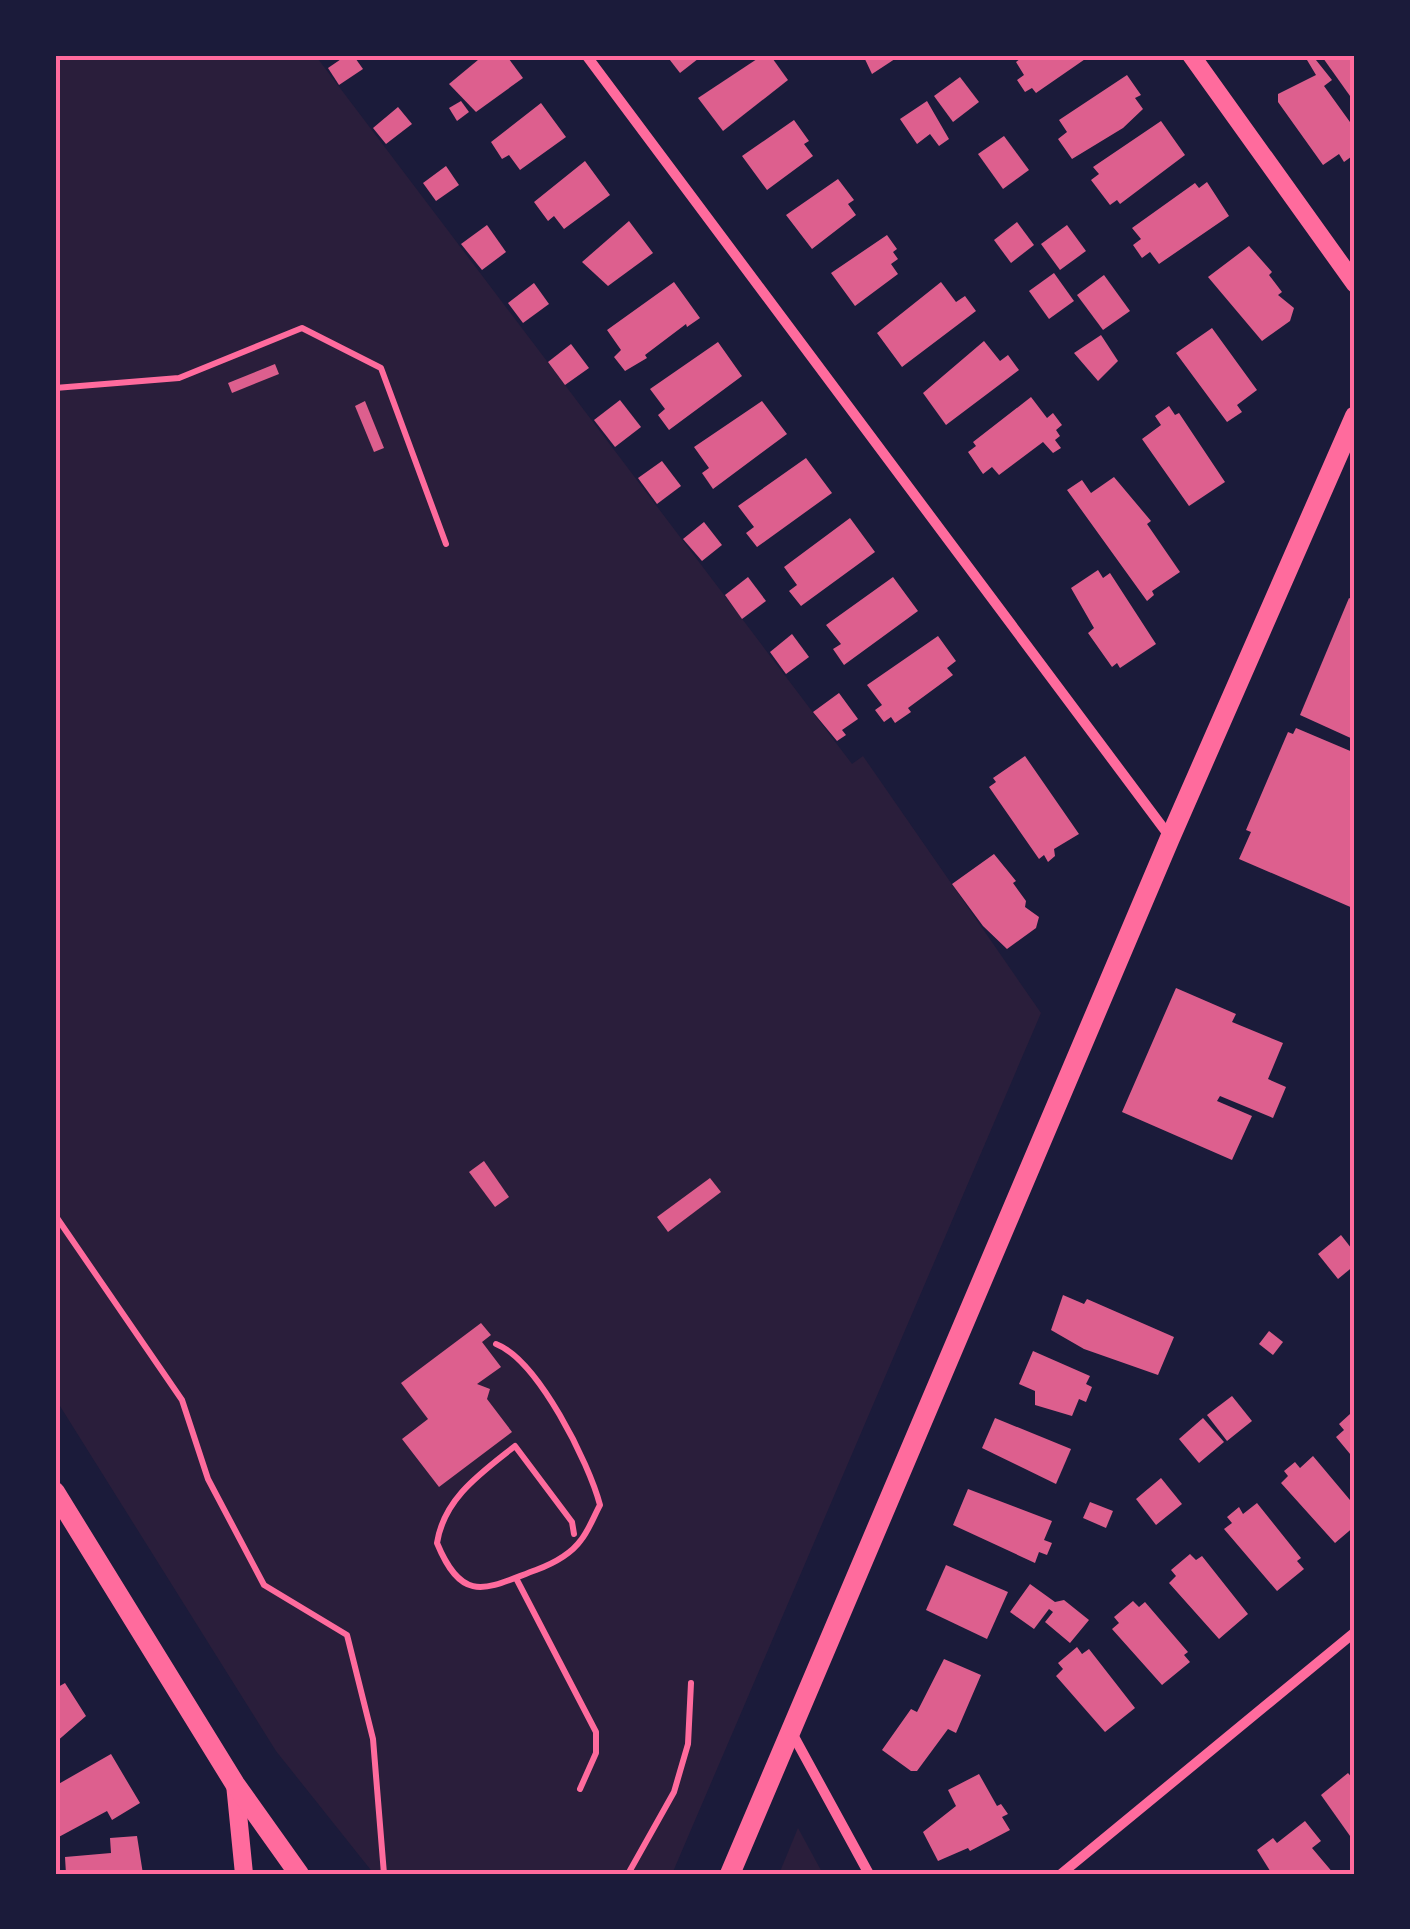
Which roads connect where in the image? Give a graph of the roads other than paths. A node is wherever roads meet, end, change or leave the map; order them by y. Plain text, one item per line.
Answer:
1 (586, 55) edge
2 (1191, 55) edge
3 (1355, 284) edge
4 (1355, 416) edge
5 (1170, 838) junction
6 (55, 1492) edge
7 (1355, 1632) edge
8 (790, 1728) junction
9 (235, 1784) junction
10 (244, 1874) edge
11 (299, 1874) edge
12 (730, 1874) edge
13 (870, 1874) edge
14 (1061, 1874) edge

1 - 5 street
2 - 3 street
4 - 5 main road
5 - 8 main road
6 - 9 main road
7 - 14 street
8 - 12 main road
8 - 13 street
9 - 10 street
9 - 11 main road

